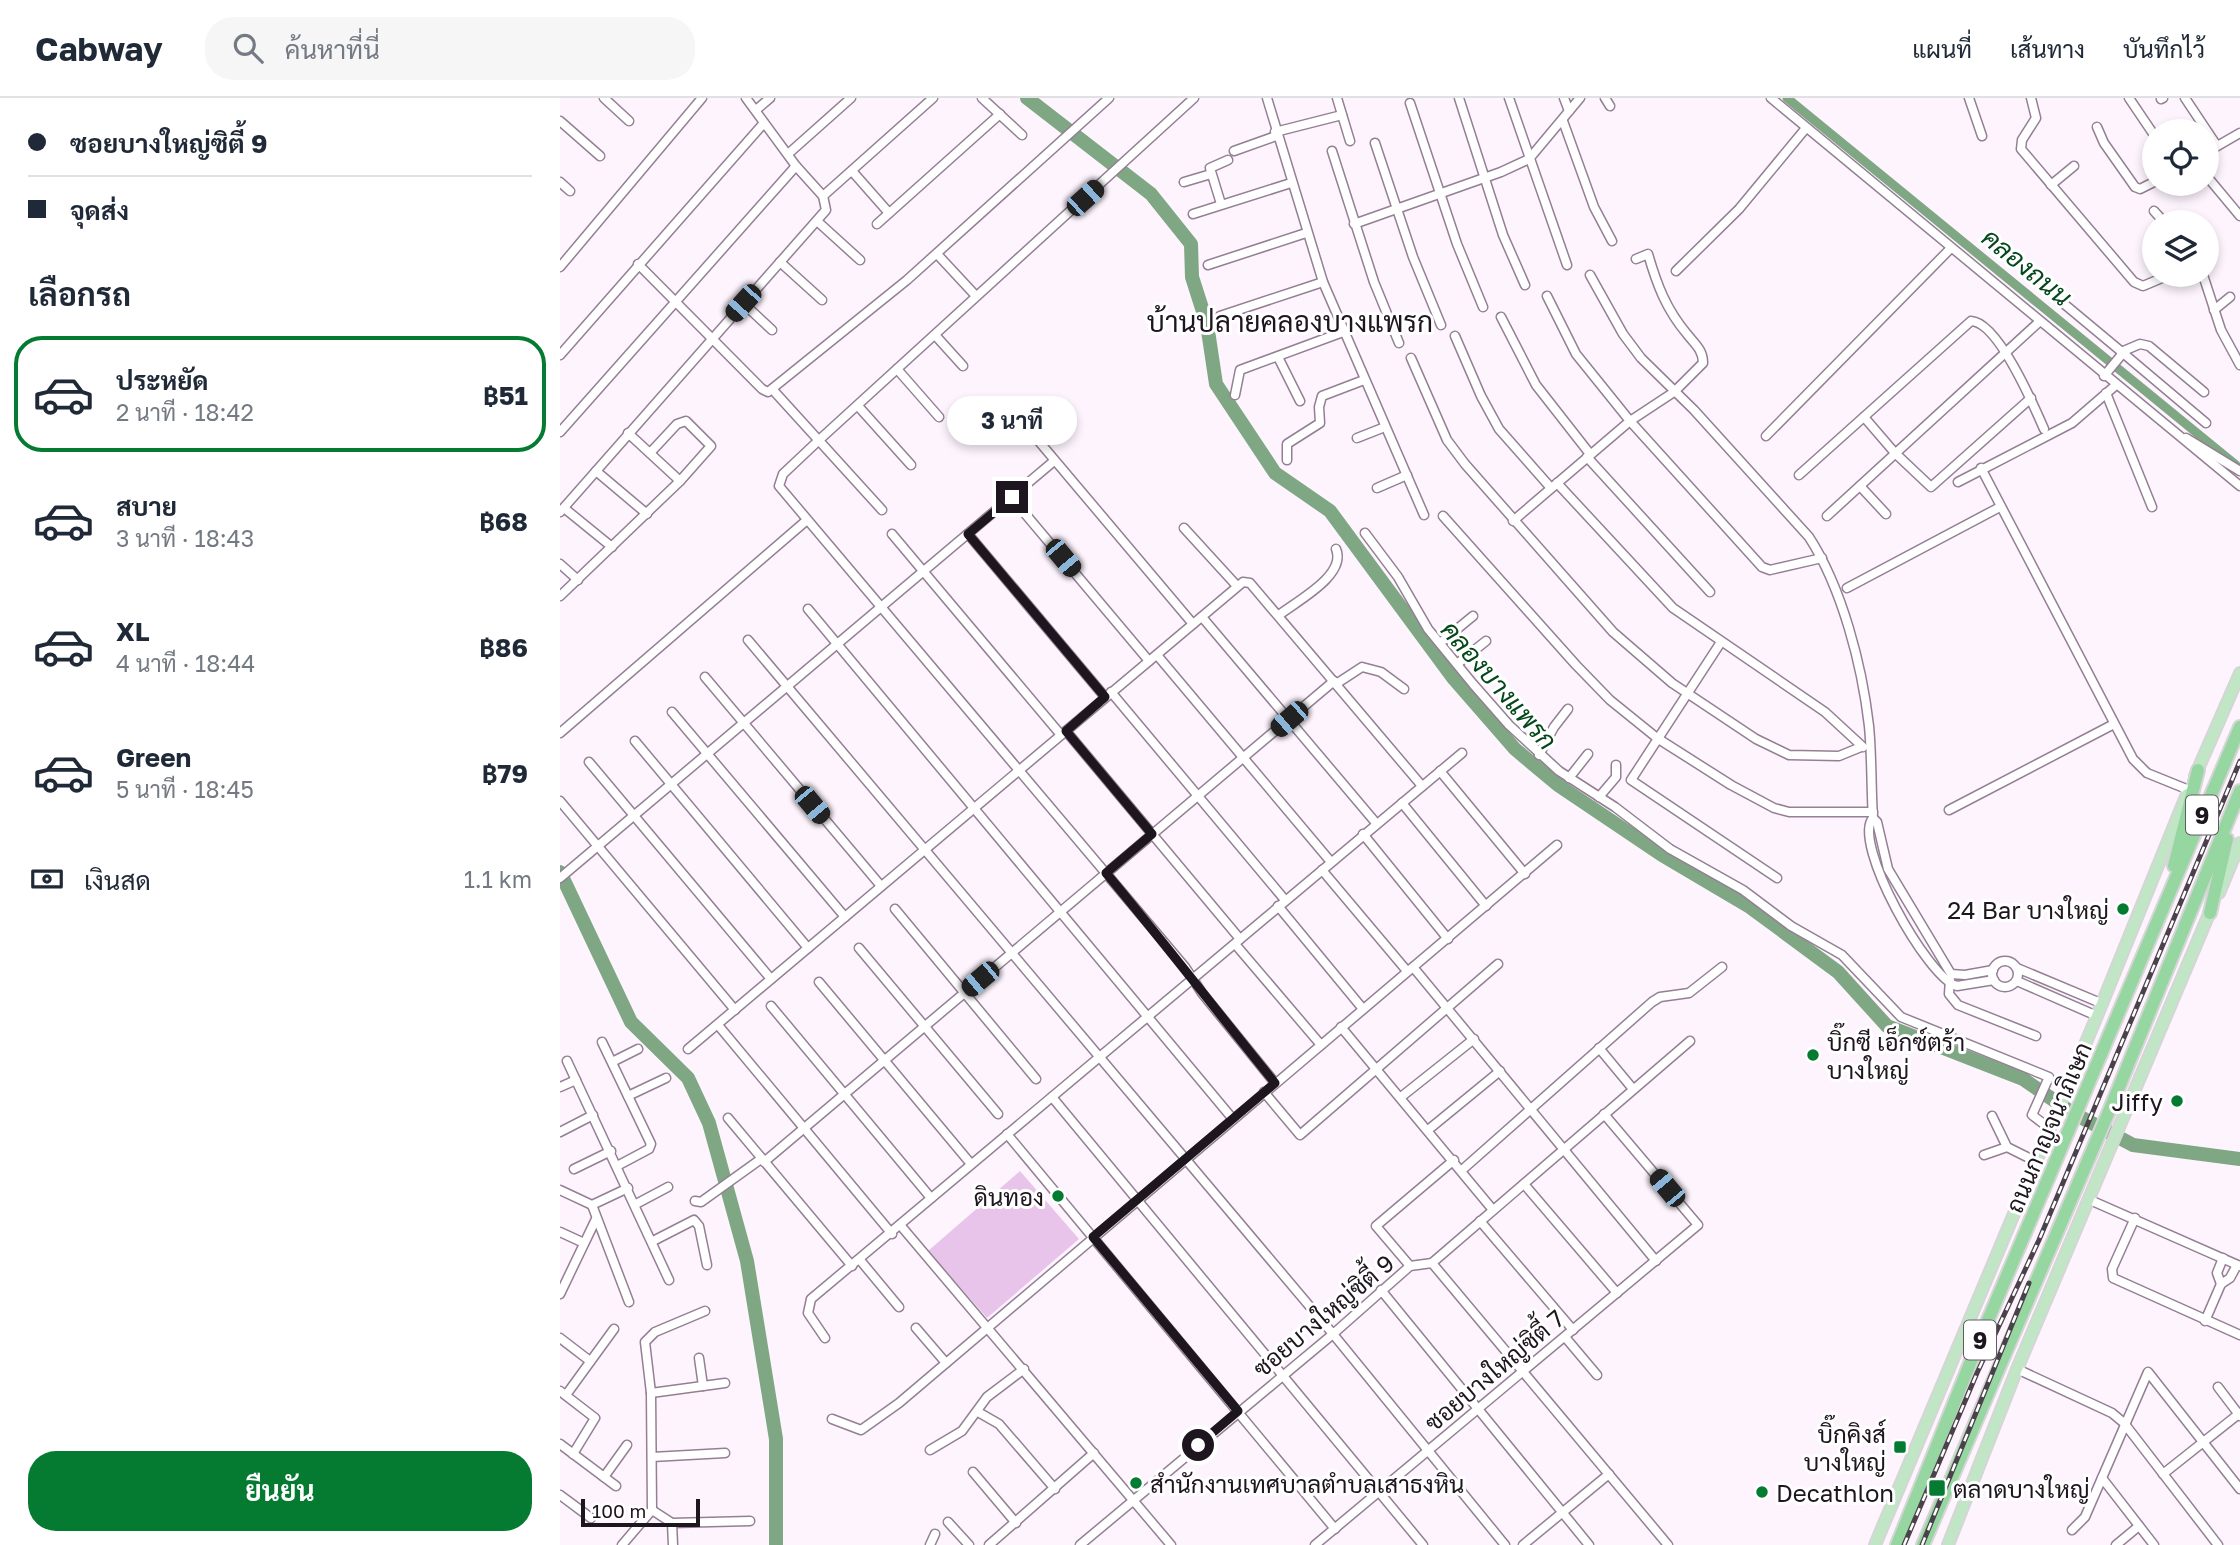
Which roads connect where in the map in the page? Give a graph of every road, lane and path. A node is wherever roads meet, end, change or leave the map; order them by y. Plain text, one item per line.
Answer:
1 (605, 98) edge
2 (702, 98) edge
3 (746, 98) edge
4 (770, 98) edge
5 (851, 98) edge
6 (933, 98) edge
7 (982, 98) edge
8 (1110, 98) edge
9 (1194, 98) edge
10 (1266, 98) edge
11 (1337, 98) edge
12 (1459, 98) edge
13 (1509, 98) edge
14 (1564, 98) edge
15 (1580, 98) edge
16 (1771, 98) edge
17 (1969, 98) edge
18 (2031, 98) edge
19 (2129, 98) edge
20 (2185, 98) edge
21 (1410, 103) dead end
22 (756, 110) junction
23 (1569, 111) junction
24 (1000, 114) junction
25 (1342, 116) junction
26 (2143, 119) edge
27 (2199, 119) edge
28 (560, 121) edge
29 (629, 121) dead end
30 (1563, 121) junction
31 (764, 122) junction
32 (2097, 127) dead end
33 (1806, 128) junction
34 (2240, 133) edge
35 (1276, 134) junction
36 (1022, 135) dead end
37 (1982, 136) dead end
38 (1350, 141) dead end
39 (1375, 143) dead end
40 (2219, 145) edge
41 (1234, 151) dead end
42 (1332, 151) dead end
43 (788, 154) junction
44 (600, 156) dead end
45 (1529, 159) junction
46 (1228, 160) dead end
47 (796, 166) junction
48 (2074, 166) dead end
49 (852, 171) junction
50 (1211, 174) junction
51 (1485, 178) junction
52 (560, 182) edge
53 (1184, 182) dead end
54 (1291, 183) junction
55 (2051, 185) junction
56 (2142, 188) edge
57 (570, 191) dead end
58 (2219, 191) edge
59 (1439, 194) junction
60 (823, 196) junction
61 (1221, 204) junction
62 (1397, 210) junction
63 (889, 213) junction
64 (1193, 214) dead end
65 (2240, 216) edge
66 (817, 221) junction
67 (877, 224) dead end
68 (1354, 224) junction
69 (1306, 233) junction
70 (1612, 241) dead end
71 (1950, 249) junction
72 (937, 254) junction
73 (860, 260) dead end
74 (1636, 260) dead end
75 (780, 262) junction
76 (638, 264) junction
77 (1208, 265) dead end
78 (1567, 265) dead end
79 (560, 267) edge
80 (1676, 271) dead end
81 (1590, 275) dead end
82 (1323, 282) junction
83 (2039, 283) dead end
84 (1525, 285) dead end
85 (2142, 286) edge
86 (2207, 287) edge
87 (976, 296) junction
88 (1547, 296) dead end
89 (2230, 297) dead end
90 (676, 300) junction
91 (822, 300) dead end
92 (743, 303) junction
93 (1483, 307) dead end
94 (2214, 310) junction
95 (1220, 316) dead end
96 (1501, 317) dead end
97 (2039, 322) junction
98 (1441, 325) dead end
99 (772, 330) dead end
100 (1343, 332) junction
101 (935, 335) junction
102 (1455, 336) dead end
103 (713, 338) junction
104 (1399, 342) dead end
105 (2122, 353) junction
106 (2006, 354) junction
107 (560, 355) edge
108 (1278, 357) junction
109 (1411, 358) dead end
110 (2240, 365) edge
111 (963, 366) dead end
112 (897, 369) junction
113 (2107, 373) junction
114 (1364, 380) junction
115 (2116, 385) junction
116 (773, 390) junction
117 (1674, 392) junction
118 (2204, 392) dead end
119 (2106, 393) junction
120 (1235, 395) dead end
121 (2031, 398) junction
122 (1300, 401) dead end
123 (858, 406) junction
124 (939, 417) dead end
125 (1864, 417) junction
126 (1630, 421) junction
127 (2206, 423) dead end
128 (1385, 427) junction
129 (2044, 429) dead end
130 (560, 432) edge
131 (1031, 432) dead end
132 (2173, 432) junction
133 (628, 433) junction
134 (1766, 436) dead end
135 (1357, 438) dead end
136 (818, 440) junction
137 (650, 453) junction
138 (1895, 453) junction
139 (1589, 456) junction
140 (1287, 460) dead end
141 (1054, 461) junction
142 (911, 465) dead end
143 (1981, 468) junction
144 (596, 471) junction
145 (2240, 471) edge
146 (1407, 475) junction
147 (1799, 475) dead end
148 (680, 481) junction
149 (1958, 482) dead end
150 (1554, 485) junction
151 (1860, 486) junction
152 (2240, 486) edge
153 (1377, 488) dead end
154 (1012, 497) junction
155 (2000, 507) junction
156 (2152, 507) dead end
157 (562, 510) edge
158 (881, 510) dead end
159 (647, 514) junction
160 (1886, 514) dead end
161 (1424, 515) dead end
162 (1443, 516) dead end
163 (1827, 516) dead end
164 (807, 520) junction
165 (1513, 521) junction
166 (1184, 528) dead end
167 (1365, 533) dead end
168 (892, 534) dead end
169 (968, 534) junction
170 (612, 547) junction
171 (1336, 549) dead end
172 (1822, 558) junction
173 (560, 564) edge
174 (923, 571) junction
175 (578, 580) junction
176 (1237, 586) junction
177 (1847, 588) dead end
178 (1710, 592) dead end
179 (560, 596) edge
180 (880, 608) junction
181 (808, 609) dead end
182 (1279, 615) junction
183 (1473, 616) dead end
184 (1202, 617) junction
185 (1193, 624) junction
186 (748, 640) dead end
187 (1486, 641) dead end
188 (1721, 642) junction
189 (1440, 643) junction
190 (836, 645) junction
191 (1153, 658) junction
192 (1457, 664) junction
193 (2240, 673) edge
194 (705, 677) dead end
195 (1335, 683) junction
196 (788, 686) junction
197 (1404, 689) dead end
198 (1687, 694) junction
199 (1108, 695) junction
200 (1568, 709) dead end
201 (672, 712) dead end
202 (1289, 719) junction
203 (743, 724) junction
204 (2115, 724) junction
205 (2240, 727) edge
206 (560, 733) edge
207 (1064, 733) junction
208 (1657, 738) junction
209 (635, 741) dead end
210 (1865, 747) junction
211 (707, 753) junction
212 (1462, 753) dead end
213 (1588, 754) dead end
214 (1539, 755) junction
215 (1244, 759) junction
216 (589, 762) dead end
217 (1616, 765) dead end
218 (1017, 769) junction
219 (2198, 770) junction
220 (1440, 771) junction
221 (1569, 778) junction
222 (671, 785) junction
223 (1422, 786) junction
224 (2189, 790) junction
225 (1198, 796) junction
226 (2238, 796) edge
227 (1599, 797) junction
228 (560, 801) edge
229 (1402, 803) junction
230 (973, 808) junction
231 (1949, 810) dead end
232 (1873, 815) junction
233 (634, 816) junction
234 (1376, 823) junction
235 (1152, 834) junction
236 (1363, 834) junction
237 (2240, 843) edge
238 (598, 845) junction
239 (1557, 845) dead end
240 (925, 848) junction
241 (1331, 862) junction
242 (1322, 870) junction
243 (1106, 873) junction
244 (1525, 874) junction
245 (560, 878) edge
246 (1777, 878) dead end
247 (881, 886) junction
248 (1285, 900) junction
249 (2164, 904) junction
250 (1278, 906) junction
251 (1486, 906) junction
252 (895, 909) dead end
253 (1061, 910) junction
254 (2210, 912) junction
255 (845, 917) junction
256 (1448, 939) junction
257 (1237, 942) junction
258 (808, 948) junction
259 (859, 948) dead end
260 (1012, 952) junction
261 (1498, 964) dead end
262 (1722, 967) dead end
263 (2017, 968) junction
264 (1410, 969) junction
265 (1993, 970) junction
266 (1951, 974) junction
267 (1194, 978) junction
268 (771, 979) junction
269 (1994, 980) junction
270 (2017, 981) junction
271 (819, 982) dead end
272 (1949, 985) junction
273 (964, 992) junction
274 (2103, 1003) junction
275 (771, 1006) dead end
276 (1447, 1006) junction
277 (1363, 1009) junction
278 (735, 1010) junction
279 (2097, 1016) junction
280 (1147, 1017) junction
281 (718, 1025) junction
282 (924, 1026) junction
283 (1341, 1027) junction
284 (2036, 1036) dead end
285 (1474, 1039) junction
286 (1690, 1041) dead end
287 (602, 1042) dead end
288 (1321, 1045) junction
289 (1599, 1048) junction
290 (639, 1049) dead end
291 (688, 1049) dead end
292 (1099, 1057) junction
293 (883, 1059) junction
294 (567, 1061) dead end
295 (612, 1062) junction
296 (1376, 1069) junction
297 (1500, 1071) junction
298 (666, 1078) dead end
299 (1037, 1079) dead end
300 (576, 1080) junction
301 (1275, 1083) junction
302 (560, 1087) edge
303 (1633, 1089) junction
304 (1264, 1092) junction
305 (843, 1094) junction
306 (628, 1096) junction
307 (1052, 1097) junction
308 (1401, 1097) junction
309 (1528, 1109) junction
310 (998, 1114) dead end
311 (1604, 1114) junction
312 (593, 1115) junction
313 (1992, 1116) dead end
314 (728, 1118) dead end
315 (1232, 1118) junction
316 (2051, 1125) junction
317 (803, 1129) junction
318 (1428, 1130) junction
319 (560, 1132) edge
320 (1007, 1134) junction
321 (2007, 1147) junction
322 (611, 1151) junction
323 (1562, 1151) junction
324 (1984, 1155) dead end
325 (1184, 1159) junction
326 (1454, 1160) junction
327 (763, 1161) junction
328 (2035, 1161) junction
329 (971, 1164) junction
330 (617, 1166) junction
331 (574, 1169) dead end
332 (1462, 1170) junction
333 (1524, 1184) junction
334 (668, 1187) dead end
335 (628, 1188) junction
336 (560, 1190) edge
337 (931, 1198) junction
338 (1137, 1199) junction
339 (2090, 1200) junction
340 (695, 1201) dead end
341 (636, 1204) junction
342 (592, 1205) junction
343 (1493, 1210) junction
344 (2135, 1218) junction
345 (596, 1219) junction
346 (1480, 1221) junction
347 (901, 1226) junction
348 (560, 1232) edge
349 (892, 1234) junction
350 (1093, 1237) junction
351 (653, 1241) junction
352 (584, 1244) junction
353 (2222, 1258) junction
354 (860, 1260) junction
355 (1656, 1261) junction
356 (1432, 1263) junction
357 (707, 1265) dead end
358 (2239, 1265) edge
359 (852, 1266) junction
360 (1410, 1266) junction
361 (563, 1278) edge
362 (669, 1280) dead end
363 (2221, 1284) junction
364 (1381, 1290) junction
365 (1617, 1293) junction
366 (560, 1294) edge
367 (629, 1302) dead end
368 (899, 1307) dead end
369 (705, 1311) dead end
370 (2205, 1321) junction
371 (988, 1327) junction
372 (916, 1328) dead end
373 (614, 1329) dead end
374 (1573, 1330) junction
375 (1333, 1334) junction
376 (2240, 1335) edge
377 (1565, 1337) junction
378 (560, 1338) edge
379 (825, 1338) dead end
380 (699, 1358) dead end
381 (590, 1361) junction
382 (946, 1363) junction
383 (1024, 1369) junction
384 (2017, 1370) junction
385 (1523, 1371) junction
386 (1284, 1375) junction
387 (1597, 1376) dead end
388 (725, 1383) dead end
389 (703, 1386) junction
390 (2218, 1387) dead end
391 (563, 1393) edge
392 (651, 1393) junction
393 (1476, 1410) junction
394 (1238, 1411) junction
395 (978, 1412) junction
396 (2239, 1414) edge
397 (831, 1419) dead end
398 (2124, 1423) junction
399 (2203, 1442) junction
400 (560, 1444) edge
401 (627, 1445) dead end
402 (930, 1450) dead end
403 (1427, 1452) junction
404 (725, 1453) dead end
405 (1094, 1453) junction
406 (573, 1454) junction
407 (652, 1457) junction
408 (973, 1472) dead end
409 (1609, 1474) junction
410 (2163, 1474) junction
411 (604, 1477) junction
412 (2102, 1478) junction
413 (615, 1486) dead end
414 (1055, 1489) junction
415 (2240, 1489) edge
416 (1379, 1492) junction
417 (560, 1495) edge
418 (1134, 1499) junction
419 (652, 1510) junction
420 (1561, 1513) junction
421 (591, 1518) dead end
422 (750, 1521) dead end
423 (948, 1522) dead end
424 (1016, 1522) junction
425 (672, 1523) junction
426 (2139, 1526) junction
427 (1335, 1529) junction
428 (2072, 1530) dead end
429 (935, 1534) dead end
430 (1319, 1544) edge
431 (622, 1545) edge
432 (673, 1545) edge
433 (930, 1545) edge
434 (969, 1545) edge
435 (989, 1545) edge
436 (1080, 1545) edge
437 (1171, 1545) edge
438 (1423, 1545) edge
439 (1504, 1545) edge
440 (1523, 1545) edge
441 (1589, 1545) edge
442 (1668, 1545) edge
443 (1875, 1545) edge
444 (1897, 1545) edge
445 (1923, 1545) edge
446 (1948, 1545) edge
447 (2116, 1545) edge
448 (2154, 1545) edge
449 (2218, 1545) edge

1 - 29 street
2 - 79 street
3 - 22 street
4 - 22 street
5 - 43 street
6 - 49 street
7 - 24 street
8 - 72 street
9 - 87 street
10 - 35 street
11 - 25 street
12 - 51 street
13 - 45 street
14 - 23 street
15 - 23 street
16 - 33 street
17 - 37 street
18 - 55 street
19 - 26 street
20 - 27 street
21 - 59 street
22 - 31 street
23 - 30 street
24 - 36 street
24 - 63 street
25 - 35 street
25 - 38 street
28 - 44 street
30 - 45 street
30 - 70 street
31 - 43 street
31 - 76 street
32 - 56 street
33 - 71 street
33 - 80 street
34 - 40 street
35 - 41 street
35 - 54 street
39 - 62 street
42 - 68 street
43 - 47 street
45 - 51 street
45 - 78 street
46 - 50 street
47 - 60 street
47 - 90 street
48 - 55 street
49 - 60 street
49 - 63 street
50 - 53 street
50 - 61 street
51 - 59 street
51 - 84 street
52 - 57 street
54 - 61 street
54 - 69 street
55 - 85 street
58 - 65 street
59 - 62 street
59 - 93 street
60 - 66 street
61 - 64 street
62 - 68 street
62 - 98 street
63 - 67 street
66 - 73 street
66 - 75 street
68 - 104 street
69 - 77 street
69 - 82 street
71 - 97 street
71 - 134 street
72 - 87 street
72 - 116 street
74 - 117 street
75 - 91 street
75 - 92 street
76 - 90 street
76 - 107 street
81 - 117 street
82 - 95 street
82 - 100 street
83 - 105 street
86 - 94 street
87 - 101 street
88 - 126 street
89 - 94 street
90 - 103 street
90 - 130 street
92 - 99 street
92 - 103 street
94 - 110 street
96 - 139 street
97 - 106 street
97 - 113 street
100 - 108 street
100 - 114 street
101 - 111 street
101 - 112 street
102 - 150 street
103 - 116 street
103 - 133 street
105 - 113 street
105 - 118 street
105 - 127 street
106 - 121 street
106 - 125 street
106 - 138 street
108 - 120 street
108 - 122 street
109 - 165 street
112 - 123 street
112 - 124 street
113 - 115 street
114 - 128 street
114 - 140 street
115 - 119 street
115 - 132 street
116 - 136 street
117 - 126 street
117 - 172 street
119 - 143 street
119 - 156 street
121 - 129 street
121 - 138 street
123 - 136 street
123 - 142 street
125 - 138 street
125 - 147 street
126 - 139 street
126 - 172 street
128 - 135 street
128 - 146 street
131 - 141 street
132 - 145 street
132 - 152 street
133 - 137 street
133 - 144 street
136 - 158 street
136 - 164 street
137 - 148 street
137 - 148 street
138 - 151 street
139 - 150 street
139 - 178 street
141 - 154 street
141 - 185 street
143 - 149 street
143 - 155 street
144 - 157 street
144 - 159 street
146 - 153 street
146 - 161 street
148 - 159 street
150 - 165 street
150 - 188 street
151 - 160 street
151 - 163 street
154 - 169 street
154 - 191 street
155 - 177 street
155 - 204 street
157 - 170 street
159 - 170 street
162 - 208 street
164 - 180 street
164 - 206 street
165 - 198 street
166 - 176 street
167 - 189 street
168 - 174 street
169 - 174 street
169 - 199 street
170 - 175 street
171 - 182 street
172 - 210 street
173 - 175 street
174 - 180 street
174 - 207 street
175 - 179 street
176 - 182 street
176 - 184 street
180 - 190 street
180 - 218 street
181 - 190 street
182 - 195 street
183 - 189 street
184 - 185 street
184 - 202 street
185 - 191 street
186 - 196 street
187 - 192 street
188 - 198 street
188 - 210 street
189 - 192 street
190 - 196 street
190 - 230 street
191 - 199 street
191 - 215 street
192 - 214 street
193 - 219 main road
194 - 203 street
195 - 197 street
195 - 202 street
195 - 223 street
196 - 203 street
196 - 240 street
198 - 208 street
198 - 210 street
199 - 207 street
199 - 225 street
200 - 214 street
201 - 211 street
202 - 215 street
202 - 234 street
203 - 211 street
203 - 247 street
204 - 224 street
204 - 231 street
205 - 249 highway, ถนนกาญจนาภิเษก / 9
207 - 218 street
207 - 235 street
208 - 232 street
208 - 246 street
209 - 222 street
210 - 232 street
211 - 222 street
211 - 255 street
212 - 220 street
213 - 221 street
214 - 221 street
215 - 225 street
215 - 241 street
216 - 233 street
217 - 227 street
218 - 230 street
218 - 243 street
219 - 224 main road
219 - 249 highway
220 - 223 street
220 - 244 street
221 - 227 street
222 - 233 street
222 - 258 street
223 - 229 street
224 - 274 main road
225 - 235 street
225 - 248 street
226 - 254 highway
226 - 445 highway, ถนนกาญจนาภิเษก / 9
227 - 316 street
228 - 238 street
229 - 234 street
229 - 251 street
230 - 240 street
230 - 253 street
232 - 266 street
232 - 272 street
233 - 238 street
233 - 268 street
234 - 236 street
235 - 243 street
235 - 257 street
236 - 241 street
236 - 256 street
237 - 254 main road
238 - 245 street
238 - 278 street
239 - 244 street
240 - 247 street
240 - 260 street
241 - 242 street
242 - 248 street
242 - 264 street
243 - 253 street
243 - 267 street
244 - 251 street
247 - 255 street
248 - 250 street
249 - 444 highway, ถนนกาญจนาภิเษก / 9
250 - 257 street
250 - 277 street
251 - 256 street
252 - 273 street
253 - 260 street
253 - 280 street
254 - 339 main road
255 - 258 street
256 - 264 street
257 - 267 street
257 - 288 street
258 - 268 street
259 - 282 street
260 - 273 street
260 - 292 street
261 - 276 street
262 - 289 street
263 - 265 street
263 - 270 street
263 - 274 street
264 - 276 street
264 - 277 street
265 - 266 street
265 - 269 street
266 - 272 street
267 - 280 street
267 - 301 street
268 - 278 street
269 - 270 street
269 - 272 street
270 - 279 street
271 - 293 street
272 - 284 street
273 - 282 street
273 - 299 street
274 - 279 main road
275 - 305 street
276 - 285 street
276 - 296 street
277 - 283 street
278 - 281 street
279 - 316 main road
280 - 292 street
280 - 315 street
281 - 291 street
281 - 317 street
282 - 293 street
282 - 310 street
283 - 288 street
283 - 296 street
285 - 297 street
285 - 308 street
286 - 303 street, ซอยบางใหญ่ซิตี้ 9
287 - 295 street
288 - 301 street
289 - 303 street
289 - 309 street
290 - 295 street
292 - 307 street
292 - 325 street
293 - 305 street
293 - 329 street
294 - 300 street
295 - 306 street
296 - 304 street
296 - 308 street
297 - 309 street
297 - 318 street
298 - 306 street
300 - 302 street
300 - 312 street
301 - 304 street
303 - 311 street, ซอยบางใหญ่ซิตี้ 9
304 - 315 street
305 - 317 street
305 - 337 street
306 - 330 street
307 - 320 street
307 - 338 street
308 - 318 street
309 - 323 street
309 - 332 street
311 - 323 street, ซอยบางใหญ่ซิตี้ 9
311 - 355 street, ซอยบางใหญ่ซิตี้ 7
312 - 319 street
312 - 322 street
313 - 321 street
314 - 327 street
315 - 325 street
316 - 328 main road
317 - 327 street
317 - 349 street
318 - 326 street
320 - 329 street
320 - 350 street
321 - 324 street
321 - 328 street
322 - 330 street
322 - 331 street
323 - 333 street, ซอยบางใหญ่ซิตี้ 9
323 - 355 street
325 - 338 street
325 - 375 street
326 - 332 street
326 - 360 street
327 - 340 street
327 - 359 street
328 - 443 main road
329 - 337 street
330 - 335 street
332 - 343 street
333 - 343 street, ซอยบางใหญ่ซิตี้ 9
333 - 365 street
334 - 341 street
335 - 341 street
335 - 342 street
336 - 342 street
337 - 347 street
338 - 350 street
338 - 386 street
339 - 344 street
339 - 384 main road
341 - 351 street
342 - 345 street
343 - 346 street, ซอยบางใหญ่ซิตี้ 9
344 - 353 street
344 - 370 street
345 - 352 street
345 - 367 street
346 - 356 street, ซอยบางใหญ่ซิตี้ 9
346 - 374 street
347 - 349 street
347 - 371 street
348 - 352 street
349 - 354 street
350 - 371 street
350 - 394 street
351 - 357 street
351 - 362 street
352 - 361 street
353 - 358 street
353 - 363 street
354 - 359 street
354 - 368 street
355 - 365 street, ซอยบางใหญ่ซิตี้ 7
356 - 360 street, ซอยบางใหญ่ซิตี้ 9
356 - 385 street
358 - 363 street
359 - 379 street
360 - 364 street, ซอยบางใหญ่ซิตี้ 9
361 - 366 street
363 - 370 street
364 - 375 street, ซอยบางใหญ่ซิตี้ 9
364 - 393 street
365 - 374 street, ซอยบางใหญ่ซิตี้ 7
369 - 392 street
370 - 376 street
371 - 382 street
371 - 383 street
372 - 382 street
373 - 381 street
374 - 377 street, ซอยบางใหญ่ซิตี้ 7
375 - 386 street, ซอยบางใหญ่ซิตี้ 9
375 - 403 street
377 - 385 street, ซอยบางใหญ่ซิตี้ 7
377 - 387 street
378 - 381 street
380 - 389 street
381 - 391 street
382 - 397 street
383 - 395 street
383 - 405 street
384 - 398 street
384 - 446 main road
385 - 393 street, ซอยบางใหญ่ซิตี้ 7
385 - 409 street
386 - 394 street, ซอยบางใหญ่ซิตี้ 9
386 - 416 street
388 - 389 street
389 - 392 street
390 - 396 street
391 - 406 street
392 - 407 street
393 - 403 street, ซอยบางใหญ่ซิตี้ 7
393 - 420 street
394 - 418 street, ซอยบางใหญ่ซิตี้ 9
394 - 427 street
395 - 402 street
395 - 414 street
396 - 399 street
398 - 399 street
398 - 410 street
398 - 412 street
399 - 410 street
399 - 415 street
400 - 406 street
401 - 411 street
403 - 416 street, ซอยบางใหญ่ซิตี้ 7
403 - 439 street
404 - 407 street
405 - 414 street
405 - 418 street
406 - 411 street
407 - 419 street
408 - 424 street
409 - 420 street
409 - 442 street
410 - 449 street
411 - 413 street
412 - 426 street
412 - 428 street
414 - 424 street
416 - 427 street, ซอยบางใหญ่ซิตี้ 7
416 - 438 street
417 - 421 street
418 - 436 street, ซอยบางใหญ่ซิตี้ 9
418 - 437 street
419 - 425 street
419 - 431 street
420 - 440 street
420 - 441 street
422 - 425 street
423 - 434 street
424 - 435 street
425 - 432 street
426 - 447 street
426 - 448 street
427 - 430 street, ซอยบางใหญ่ซิตี้ 7
429 - 433 street

